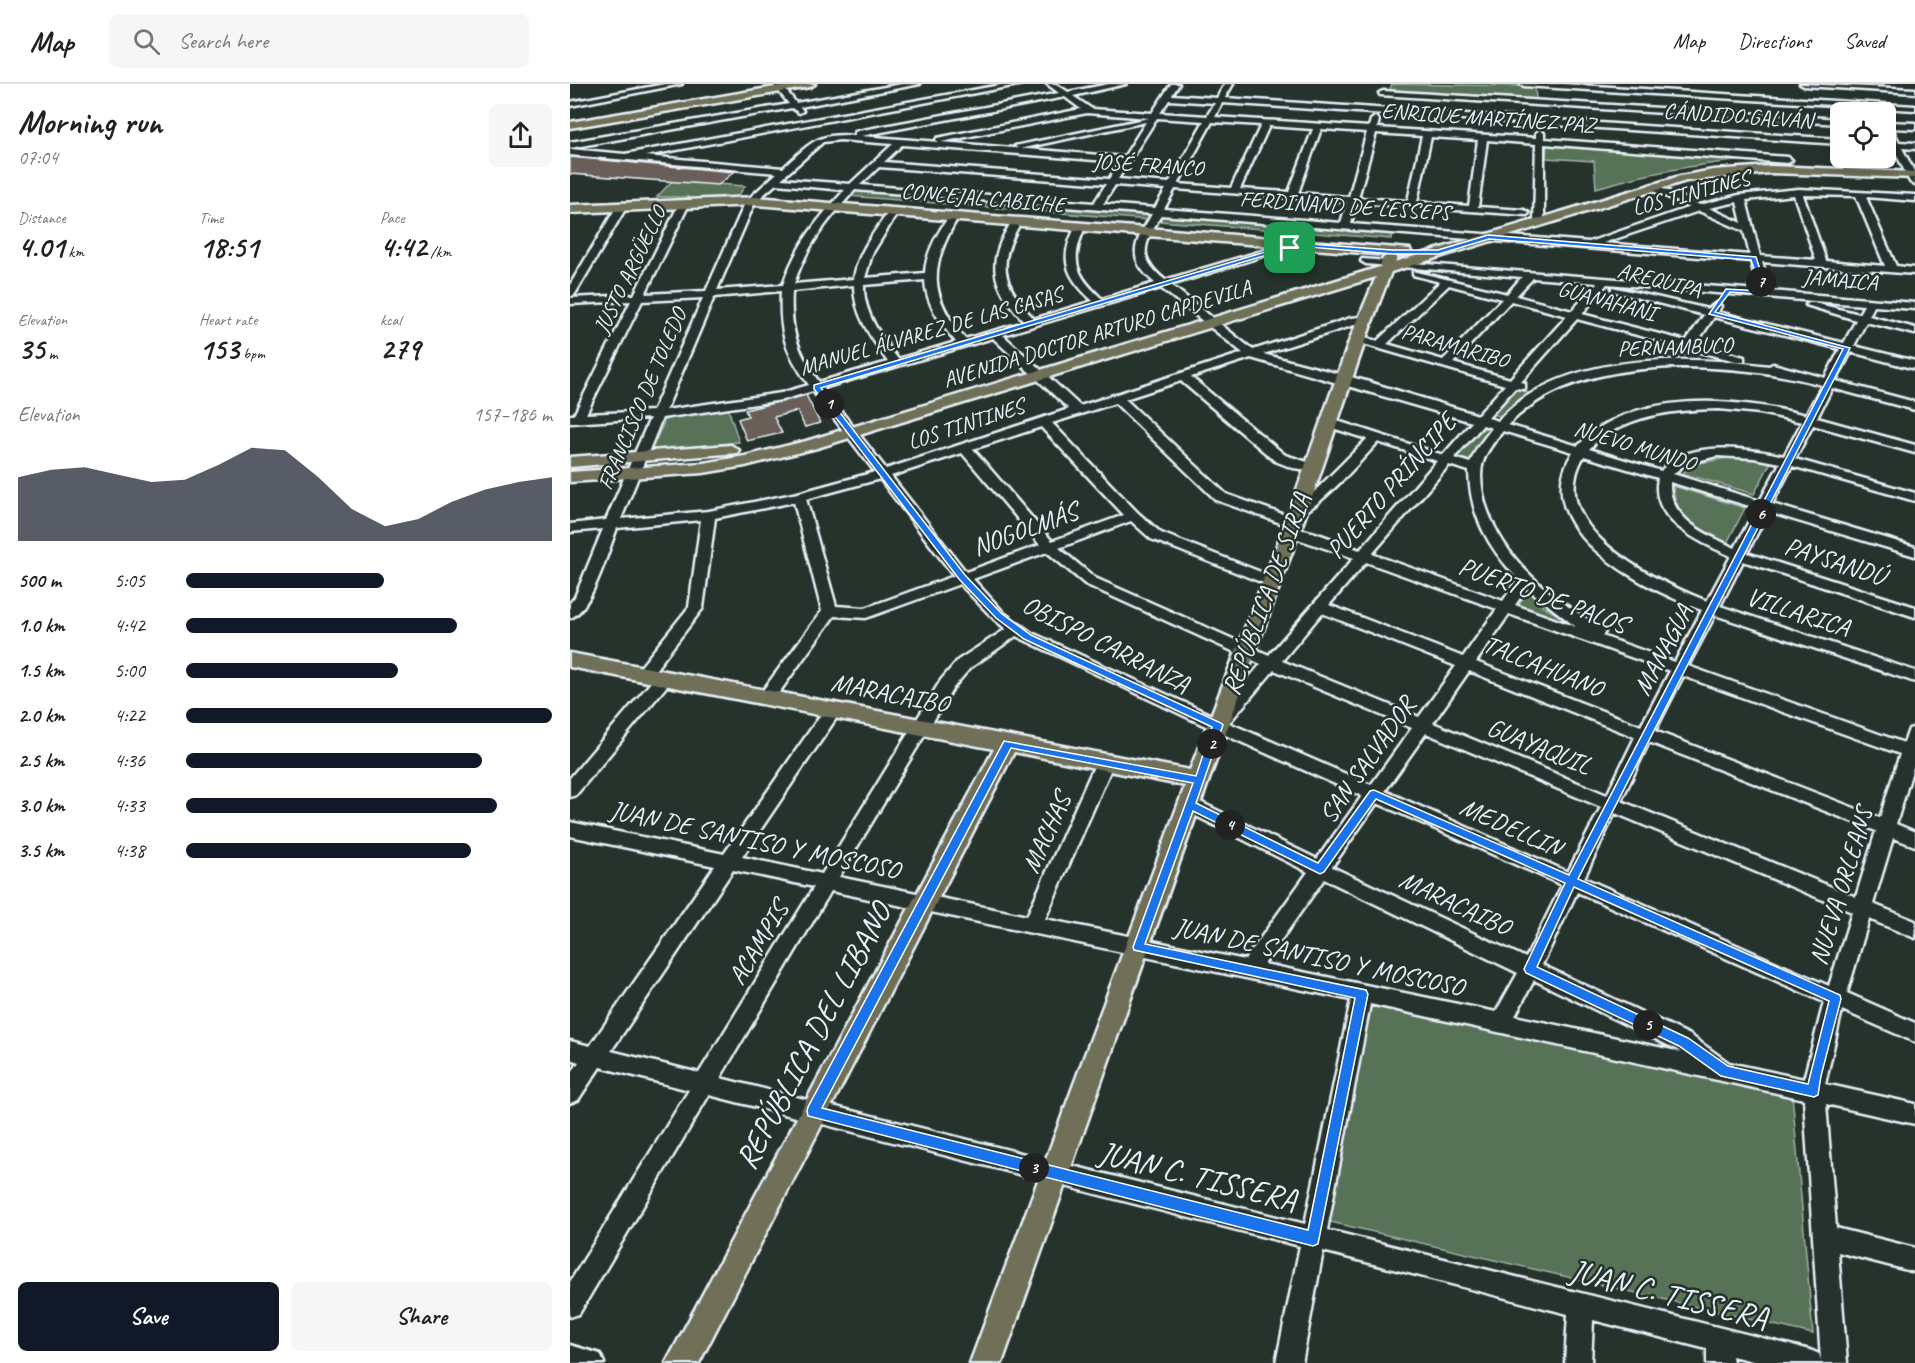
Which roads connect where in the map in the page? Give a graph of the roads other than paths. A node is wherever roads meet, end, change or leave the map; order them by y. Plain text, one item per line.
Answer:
1 (624, 84) edge
2 (678, 84) edge
3 (810, 84) edge
4 (916, 84) edge
5 (1020, 84) edge
6 (1051, 84) edge
7 (1122, 84) edge
8 (1175, 84) edge
9 (1229, 84) edge
10 (1524, 84) edge
11 (1710, 84) edge
12 (1804, 84) edge
13 (1809, 84) edge
14 (1910, 84) edge
15 (1541, 85) edge
16 (1832, 85) edge
17 (781, 86) edge
18 (1871, 87) edge
19 (1384, 88) edge
20 (1915, 89) edge
21 (630, 93) junction
22 (1065, 95) junction
23 (1584, 96) dead end
24 (1166, 97) junction
25 (1220, 100) junction
26 (1875, 102) edge
27 (1541, 103) junction
28 (570, 104) edge
29 (795, 105) junction
30 (1716, 105) junction
31 (1830, 108) edge
32 (1896, 108) edge
33 (1915, 108) edge
34 (1087, 110) junction
35 (1378, 111) junction
36 (1830, 111) edge
37 (1896, 116) edge
38 (1153, 117) junction
39 (1915, 117) edge
40 (1209, 119) junction
41 (1540, 121) junction
42 (1830, 121) edge
43 (808, 122) junction
44 (570, 123) edge
45 (1266, 123) junction
46 (1896, 125) edge
47 (1318, 126) junction
48 (1915, 126) edge
49 (1372, 130) junction
50 (1427, 134) junction
51 (1724, 134) junction
52 (840, 137) junction
53 (1483, 138) junction
54 (820, 140) junction
55 (1830, 140) edge
56 (1539, 141) junction
57 (899, 143) junction
58 (918, 144) junction
59 (570, 145) edge
60 (1896, 145) edge
61 (1915, 146) edge
62 (1004, 151) junction
63 (1896, 151) edge
64 (570, 152) edge
65 (1728, 154) junction
66 (625, 157) junction
67 (1125, 160) junction
68 (1788, 160) junction
69 (877, 164) junction
70 (783, 171) junction
71 (1913, 173) edge
72 (772, 181) junction
73 (1111, 182) junction
74 (1171, 187) junction
75 (1652, 187) junction
76 (854, 188) junction
77 (1234, 192) junction
78 (1798, 192) junction
79 (1860, 194) junction
80 (1292, 196) junction
81 (1741, 198) junction
82 (1915, 198) edge
83 (1352, 200) junction
84 (751, 201) junction
85 (684, 204) junction
86 (1412, 204) junction
87 (622, 206) junction
88 (1549, 206) junction
89 (835, 207) junction
90 (1095, 207) junction
91 (570, 208) edge
92 (1697, 208) junction
93 (1473, 209) junction
94 (893, 212) junction
95 (1159, 212) junction
96 (1524, 213) junction
97 (954, 217) junction
98 (1016, 222) junction
99 (1539, 222) junction
100 (1345, 226) junction
101 (1080, 227) junction
102 (1489, 228) junction
103 (1748, 229) junction
104 (1396, 230) junction
105 (1146, 232) junction
106 (1454, 234) junction
107 (1296, 244) junction
108 (1587, 245) junction
109 (1754, 258) junction
110 (1392, 262) junction
111 (1822, 264) junction
112 (1892, 269) junction
113 (1915, 271) edge
114 (1532, 274) junction
115 (930, 276) junction
116 (1447, 281) junction
117 (858, 282) junction
118 (1602, 283) junction
119 (1163, 284) junction
120 (786, 288) junction
121 (1728, 290) junction
122 (1766, 293) junction
123 (570, 294) edge
124 (710, 294) junction
125 (638, 297) junction
126 (1511, 297) junction
127 (570, 301) edge
128 (1871, 302) junction
129 (1101, 303) junction
130 (1915, 306) edge
131 (1711, 312) junction
132 (1575, 314) junction
133 (1203, 318) junction
134 (1366, 318) junction
135 (1863, 318) junction
136 (1032, 323) junction
137 (1915, 331) edge
138 (995, 334) junction
139 (1357, 339) junction
140 (963, 344) junction
141 (1380, 345) junction
142 (1689, 345) junction
143 (1847, 348) junction
144 (1250, 353) junction
145 (1683, 363) junction
146 (896, 364) junction
147 (1446, 364) junction
148 (1915, 365) edge
149 (1034, 370) junction
150 (1784, 371) junction
151 (1180, 375) junction
152 (1342, 380) junction
153 (1828, 383) junction
154 (1513, 384) junction
155 (816, 387) junction
156 (1540, 393) junction
157 (1116, 397) junction
158 (1915, 406) edge
159 (1077, 410) junction
160 (658, 414) junction
161 (574, 419) edge
162 (1480, 420) junction
163 (1043, 421) junction
164 (1810, 421) junction
165 (1327, 422) junction
166 (1500, 426) junction
167 (848, 428) junction
168 (1376, 437) junction
169 (964, 447) junction
170 (1915, 449) edge
171 (1580, 451) junction
172 (1447, 460) junction
173 (1788, 460) junction
174 (570, 462) edge
175 (636, 466) junction
176 (1312, 468) junction
177 (1475, 469) junction
178 (884, 474) junction
179 (570, 477) edge
180 (1664, 477) junction
181 (799, 497) junction
182 (1915, 497) edge
183 (1765, 507) junction
184 (709, 515) junction
185 (1133, 516) junction
186 (1294, 522) junction
187 (610, 526) junction
188 (570, 528) edge
189 (1049, 545) junction
190 (1915, 552) edge
191 (1740, 555) junction
192 (1365, 557) junction
193 (962, 577) junction
194 (1526, 579) junction
195 (1271, 581) junction
196 (1320, 607) junction
197 (1506, 608) junction
198 (1712, 609) junction
199 (830, 611) junction
200 (1915, 612) edge
201 (570, 614) edge
202 (1016, 629) junction
203 (1245, 650) junction
204 (1640, 655) junction
205 (570, 660) edge
206 (1272, 663) junction
207 (1466, 663) junction
208 (1680, 669) junction
209 (643, 674) junction
210 (1915, 677) edge
211 (664, 678) junction
212 (767, 698) junction
213 (833, 710) junction
214 (1218, 725) junction
215 (1422, 726) junction
216 (921, 727) junction
217 (1645, 735) junction
218 (1008, 743) junction
219 (1913, 746) edge
220 (1106, 762) junction
221 (1199, 780) junction
222 (570, 790) edge
223 (1374, 794) junction
224 (1610, 803) junction
225 (1190, 805) junction
226 (1886, 828) junction
227 (570, 829) edge
228 (1915, 839) edge
229 (729, 862) junction
230 (1320, 869) junction
231 (1571, 881) junction
232 (827, 882) junction
233 (924, 903) junction
234 (1862, 908) junction
235 (1032, 926) junction
236 (1915, 930) edge
237 (1138, 947) junction
238 (1530, 969) junction
239 (1249, 970) junction
240 (1362, 994) junction
241 (1835, 999) junction
242 (1501, 1022) junction
243 (1915, 1033) edge
244 (570, 1050) edge
245 (595, 1056) junction
246 (1725, 1071) junction
247 (705, 1083) junction
248 (1814, 1091) junction
249 (570, 1093) edge
250 (813, 1111) junction
251 (1915, 1114) edge
252 (1055, 1174) junction
253 (1825, 1237) junction
254 (1313, 1239) junction
255 (1915, 1260) edge
256 (570, 1305) edge
257 (1581, 1306) junction
258 (1719, 1352) edge
259 (570, 1357) edge
260 (591, 1363) edge
261 (682, 1363) edge
262 (986, 1363) edge
263 (1289, 1363) edge
264 (1578, 1363) edge
265 (1810, 1363) edge
266 (1834, 1363) edge

1 - 21 street
2 - 21 street
3 - 17 main road
4 - 29 street
5 - 43 street
6 - 22 street
7 - 22 street
8 - 24 street
9 - 25 street
10 - 15 street
11 - 30 street
12 - 13 street
13 - 16 street
14 - 20 street
15 - 27 street
15 - 30 street
16 - 18 street
17 - 29 street
17 - 44 main road
18 - 20 street
18 - 26 street
19 - 27 street
19 - 35 street
21 - 28 street
22 - 34 street
22 - 52 street
23 - 30 street
24 - 25 street, CÁNDIDO GALVÁN
24 - 38 street
25 - 35 street, CÁNDIDO GALVÁN
25 - 40 street
27 - 30 street
27 - 41 street
29 - 43 street
29 - 59 street
30 - 31 street
30 - 36 street
30 - 42 street
30 - 51 street
32 - 33 street
34 - 38 street, ENRIQUE MARTÍNEZ PAZ
34 - 58 street
35 - 41 street, CÁNDIDO GALVÁN
35 - 49 street
37 - 39 street
38 - 40 street, ENRIQUE MARTÍNEZ PAZ
38 - 62 street
38 - 67 street
40 - 45 street, ENRIQUE MARTÍNEZ PAZ
40 - 74 street
41 - 51 street, CÁNDIDO GALVÁN
41 - 56 street
43 - 54 street
43 - 66 street
45 - 47 street, ENRIQUE MARTÍNEZ PAZ
45 - 77 street
46 - 48 street
47 - 49 street, ENRIQUE MARTÍNEZ PAZ
47 - 80 street
49 - 50 street, ENRIQUE MARTÍNEZ PAZ
49 - 83 street
50 - 53 street, ENRIQUE MARTÍNEZ PAZ
50 - 86 street
51 - 55 street, CÁNDIDO GALVÁN
51 - 65 street
52 - 54 street
52 - 57 street
53 - 56 street, ENRIQUE MARTÍNEZ PAZ
53 - 93 street
54 - 70 street
56 - 65 street, ENRIQUE MARTÍNEZ PAZ
56 - 88 street
57 - 58 street
57 - 69 street, OBISPO CARRANZA
58 - 62 street
60 - 61 street
62 - 67 street
63 - 71 street
64 - 66 street
65 - 68 street, ENRIQUE MARTÍNEZ PAZ
66 - 70 street
67 - 73 street
68 - 71 main road, AVENIDA DOCTOR ARTURO CAPDEVILA
68 - 88 main road, AVENIDA DOCTOR ARTURO CAPDEVILA
69 - 73 street, JOSÉ FRANCO
69 - 76 street, OBISPO CARRANZA
70 - 72 street
71 - 75 main road, AVENIDA DOCTOR ARTURO CAPDEVILA
72 - 76 street, FERDINAND DE LESSEPS
72 - 84 street
73 - 74 street, JOSÉ FRANCO
73 - 90 street
74 - 77 street, JOSÉ FRANCO
74 - 95 street
75 - 92 street
75 - 99 main road, AVENIDA DOCTOR ARTURO CAPDEVILA
76 - 89 street, OBISPO CARRANZA
76 - 90 street, FERDINAND DE LESSEPS
77 - 80 street, JOSÉ FRANCO
78 - 79 street, LOS TINTINES
78 - 81 street, LOS TINTINES
78 - 111 street
79 - 82 street, LOS TINTINES
79 - 112 street
80 - 83 street, JOSÉ FRANCO
81 - 92 street, LOS TINTINES
81 - 103 street
83 - 86 street, JOSÉ FRANCO
83 - 100 street
84 - 85 main road, CONCEJAL CABICHE
84 - 89 main road, CONCEJAL CABICHE
84 - 124 street, FRANCISCO DE TOLEDO
85 - 87 main road, CONCEJAL CABICHE
85 - 125 street, JUSTO ARGÜELLO
86 - 93 street, JOSÉ FRANCO
87 - 91 main road, CONCEJAL CABICHE
87 - 123 street
88 - 96 main road, AVENIDA DOCTOR ARTURO CAPDEVILA
88 - 99 street
89 - 94 main road, CONCEJAL CABICHE
89 - 120 street, OBISPO CARRANZA
90 - 95 street, FERDINAND DE LESSEPS
92 - 103 street
92 - 108 street, LOS TINTINES
93 - 96 street, JOSÉ FRANCO
94 - 97 main road, CONCEJAL CABICHE
94 - 117 street
95 - 100 street, FERDINAND DE LESSEPS
95 - 105 street
96 - 102 main road, AVENIDA DOCTOR ARTURO CAPDEVILA
97 - 98 main road, CONCEJAL CABICHE
97 - 115 street
98 - 101 main road, CONCEJAL CABICHE
98 - 136 street
99 - 102 main road, AVENIDA DOCTOR ARTURO CAPDEVILA
100 - 104 street, FERDINAND DE LESSEPS
101 - 105 main road, CONCEJAL CABICHE
101 - 129 street
102 - 106 main road, AVENIDA DOCTOR ARTURO CAPDEVILA
102 - 108 street
102 - 110 main road, AVENIDA DOCTOR ARTURO CAPDEVILA
103 - 109 street
104 - 106 street, FERDINAND DE LESSEPS
104 - 110 street, REPÚBLICA DE SIRIA
105 - 107 main road, CONCEJAL CABICHE
105 - 119 street
106 - 110 main road, AVENIDA DOCTOR ARTURO CAPDEVILA
107 - 110 main road, CONCEJAL CABICHE
107 - 119 street, MANUEL ÁLVAREZ DE LAS CASAS
108 - 109 street
109 - 111 street
109 - 122 street
110 - 114 street
110 - 116 street, GUANAHANI
110 - 133 main road, AVENIDA DOCTOR ARTURO CAPDEVILA
110 - 133 main road, AVENIDA DOCTOR ARTURO CAPDEVILA
110 - 134 main road, REPÚBLICA DE SIRIA
111 - 112 street
112 - 113 street
114 - 118 street, AREQUIPA
114 - 126 street
115 - 117 street
115 - 140 street
116 - 126 street, GUANAHANI
116 - 141 street
117 - 120 street
117 - 146 street
118 - 121 street, JAMAICA
118 - 131 street, AREQUIPA
118 - 132 street, PUERTO PRÍNCIPE
119 - 129 street, MANUEL ÁLVAREZ DE LAS CASAS
119 - 133 street
120 - 124 street
120 - 155 street, OBISPO CARRANZA
121 - 122 street, JAMAICA
121 - 131 street
122 - 128 street, JAMAICA
122 - 135 street
124 - 125 street
124 - 160 street, FRANCISCO DE TOLEDO
125 - 127 street
125 - 161 street, JUSTO ARGÜELLO
126 - 132 street, GUANAHANI
126 - 147 street
128 - 130 street, JAMAICA
128 - 135 street, MANAGUA
129 - 136 street, MANUEL ÁLVAREZ DE LAS CASAS
131 - 142 street
131 - 143 street, AREQUIPA
132 - 142 street, GUANAHANI
132 - 154 street, PUERTO PRÍNCIPE
133 - 144 street
133 - 149 main road, AVENIDA DOCTOR ARTURO CAPDEVILA
134 - 139 main road, REPÚBLICA DE SIRIA
134 - 144 street, LOS TINTINES
135 - 137 street
135 - 143 street, MANAGUA
136 - 138 street, MANUEL ÁLVAREZ DE LAS CASAS
138 - 140 street, MANUEL ÁLVAREZ DE LAS CASAS
138 - 149 street
139 - 141 street, PARAMARIBO
139 - 152 main road, REPÚBLICA DE SIRIA
140 - 146 street, MANUEL ÁLVAREZ DE LAS CASAS
141 - 147 street, PARAMARIBO
142 - 145 street
142 - 150 street, GUANAHANI
143 - 148 street, AREQUIPA
143 - 153 street, MANAGUA
144 - 151 street, LOS TINTINES
144 - 152 street, NUEVO MUNDO
145 - 150 street, PERNAMBUCO
145 - 156 street, PERNAMBUCO
146 - 155 street, MANUEL ÁLVAREZ DE LAS CASAS
147 - 154 street, PARAMARIBO
149 - 159 street
149 - 167 main road, AVENIDA DOCTOR ARTURO CAPDEVILA
150 - 153 street, GUANAHANI
151 - 157 street, LOS TINTINES
151 - 176 street
152 - 162 street, NUEVO MUNDO
152 - 165 main road, REPÚBLICA DE SIRIA
153 - 158 street, GUANAHANI
153 - 164 street, MANAGUA
154 - 156 street, PARAMARIBO
154 - 162 street, PUERTO PRÍNCIPE
155 - 160 street, MANUEL ÁLVAREZ DE LAS CASAS
155 - 167 street, OBISPO CARRANZA
156 - 166 street, PERNAMBUCO
157 - 159 street, LOS TINTINES
157 - 186 street, PUERTO DE PALOS
159 - 163 street, LOS TINTINES
160 - 161 street, MANUEL ÁLVAREZ DE LAS CASAS
160 - 175 street, FRANCISCO DE TOLEDO
162 - 166 street, NUEVO MUNDO
162 - 172 street, PUERTO PRÍNCIPE
163 - 169 street, LOS TINTINES
163 - 185 street
164 - 170 street, VILLARICA
164 - 171 street, VILLARICA
164 - 173 street, MANAGUA
165 - 168 street
165 - 176 main road, REPÚBLICA DE SIRIA
166 - 171 street, NUEVO MUNDO
166 - 177 street, PERNAMBUCO
167 - 175 main road, AVENIDA DOCTOR ARTURO CAPDEVILA
167 - 178 street, OBISPO CARRANZA
168 - 172 street
168 - 186 street
169 - 178 street, LOS TINTINES
169 - 189 street, GUAYAQUIL
171 - 180 street, NUEVO MUNDO
171 - 198 street, VILLARICA
172 - 177 street
172 - 192 street, PUERTO PRÍNCIPE
173 - 180 street
173 - 182 street
173 - 183 street, MANAGUA
174 - 175 main road, AVENIDA DOCTOR ARTURO CAPDEVILA
175 - 179 main road, AVENIDA DOCTOR ARTURO CAPDEVILA
175 - 187 street, FRANCISCO DE TOLEDO
176 - 186 main road, REPÚBLICA DE SIRIA
177 - 194 street
178 - 181 street, LOS TINTINES
178 - 193 street, OBISPO CARRANZA
180 - 183 street, NUEVO MUNDO
180 - 191 street, PAYSANDÚ
181 - 184 street, LOS TINTINES
181 - 199 street
183 - 190 street, NUEVO MUNDO
183 - 191 street, MANAGUA
184 - 187 street, LOS TINTINES
184 - 209 street
185 - 189 street, NOGOLMÁS
185 - 195 street
186 - 192 street, PUERTO DE PALOS
186 - 195 main road, REPÚBLICA DE SIRIA
187 - 188 street, LOS TINTINES
187 - 201 street, FRANCISCO DE TOLEDO
189 - 193 street, NOGOLMÁS
189 - 203 street, GUAYAQUIL
191 - 198 street, MANAGUA
191 - 200 street, PAYSANDÚ
192 - 196 street, PUERTO PRÍNCIPE
192 - 197 street, PUERTO DE PALOS
193 - 199 street, NOGOLMÁS
193 - 202 street, OBISPO CARRANZA
194 - 197 street, SAN SALVADOR
194 - 204 street
195 - 203 main road, REPÚBLICA DE SIRIA
196 - 206 street, PUERTO PRÍNCIPE
196 - 207 street, TALCAHUANO
197 - 204 street, PUERTO DE PALOS
197 - 207 street, SAN SALVADOR
198 - 208 street, MANAGUA
198 - 210 street, VILLARICA
199 - 212 street
202 - 214 street, OBISPO CARRANZA
202 - 216 street, ACAMPIS
203 - 206 street, GUAYAQUIL
203 - 214 main road, REPÚBLICA DE SIRIA
204 - 208 street, PUERTO DE PALOS
205 - 209 main road, MARACAIBO
206 - 214 street, PUERTO PRÍNCIPE
206 - 215 street, GUAYAQUIL
207 - 215 street, SAN SALVADOR
207 - 217 street, TALCAHUANO
208 - 217 street, MANAGUA
208 - 219 street, PUERTO DE PALOS
209 - 211 main road, MARACAIBO
211 - 212 main road, MARACAIBO
211 - 222 street
212 - 213 main road, MARACAIBO
213 - 216 main road, MARACAIBO
213 - 229 street
214 - 221 main road, REPÚBLICA DE SIRIA
214 - 223 street, MEDELLIN
215 - 223 street, SAN SALVADOR
215 - 224 street, GUAYAQUIL
216 - 218 main road, MARACAIBO
216 - 232 street, ACAMPIS
217 - 224 street, MANAGUA
217 - 226 street, TALCAHUANO
218 - 220 main road, MARACAIBO
218 - 233 main road, REPÚBLICA DEL LIBANO
219 - 226 street, NUEVA ORLEANS
220 - 221 main road, MARACAIBO
220 - 235 street, MACHAS
221 - 225 main road, REPÚBLICA DE SIRIA
223 - 230 street, SAN SALVADOR
223 - 231 street, MEDELLIN
224 - 231 street, MANAGUA
224 - 234 street, GUAYAQUIL
225 - 230 street, MARACAIBO
225 - 237 main road, REPÚBLICA DE SIRIA
226 - 228 street, TALCAHUANO
226 - 234 street, NUEVA ORLEANS
227 - 229 street, JUAN DE SANTISO Y MOSCOSO
229 - 232 street, JUAN DE SANTISO Y MOSCOSO
229 - 245 street
230 - 238 street, MARACAIBO
230 - 239 street, SAN SALVADOR
231 - 238 street, MANAGUA
231 - 241 street, MEDELLIN
232 - 233 street, JUAN DE SANTISO Y MOSCOSO
232 - 247 street, ACAMPIS
233 - 235 street, JUAN DE SANTISO Y MOSCOSO
233 - 250 main road, REPÚBLICA DEL LIBANO
234 - 236 street, GUAYAQUIL
234 - 241 street, NUEVA ORLEANS
235 - 237 street, JUAN DE SANTISO Y MOSCOSO
237 - 239 street, JUAN DE SANTISO Y MOSCOSO
237 - 252 main road, REPÚBLICA DE SIRIA
238 - 242 street, MANAGUA
238 - 246 street, MARACAIBO
239 - 240 street, JUAN DE SANTISO Y MOSCOSO
240 - 242 street, JUAN DE SANTISO Y MOSCOSO
240 - 254 street
241 - 243 street, MEDELLIN
241 - 248 street, NUEVA ORLEANS
242 - 246 street, JUAN DE SANTISO Y MOSCOSO
244 - 245 street, JUAN C. TISSERA
245 - 247 street, JUAN C. TISSERA
245 - 249 street
246 - 248 street, JUAN DE SANTISO Y MOSCOSO
247 - 250 street, JUAN C. TISSERA
247 - 256 street, ACAMPIS
248 - 251 street, JUAN DE SANTISO Y MOSCOSO
248 - 253 street, NUEVA ORLEANS
250 - 252 street, JUAN C. TISSERA
250 - 261 main road, REPÚBLICA DEL LIBANO
252 - 254 street, JUAN C. TISSERA
252 - 262 main road, REPÚBLICA DE SIRIA
253 - 255 street
253 - 266 street, NUEVA ORLEANS
254 - 257 street, JUAN C. TISSERA
254 - 263 street
257 - 258 street, JUAN C. TISSERA
257 - 264 street
258 - 265 street, JUAN C. TISSERA
259 - 260 street

